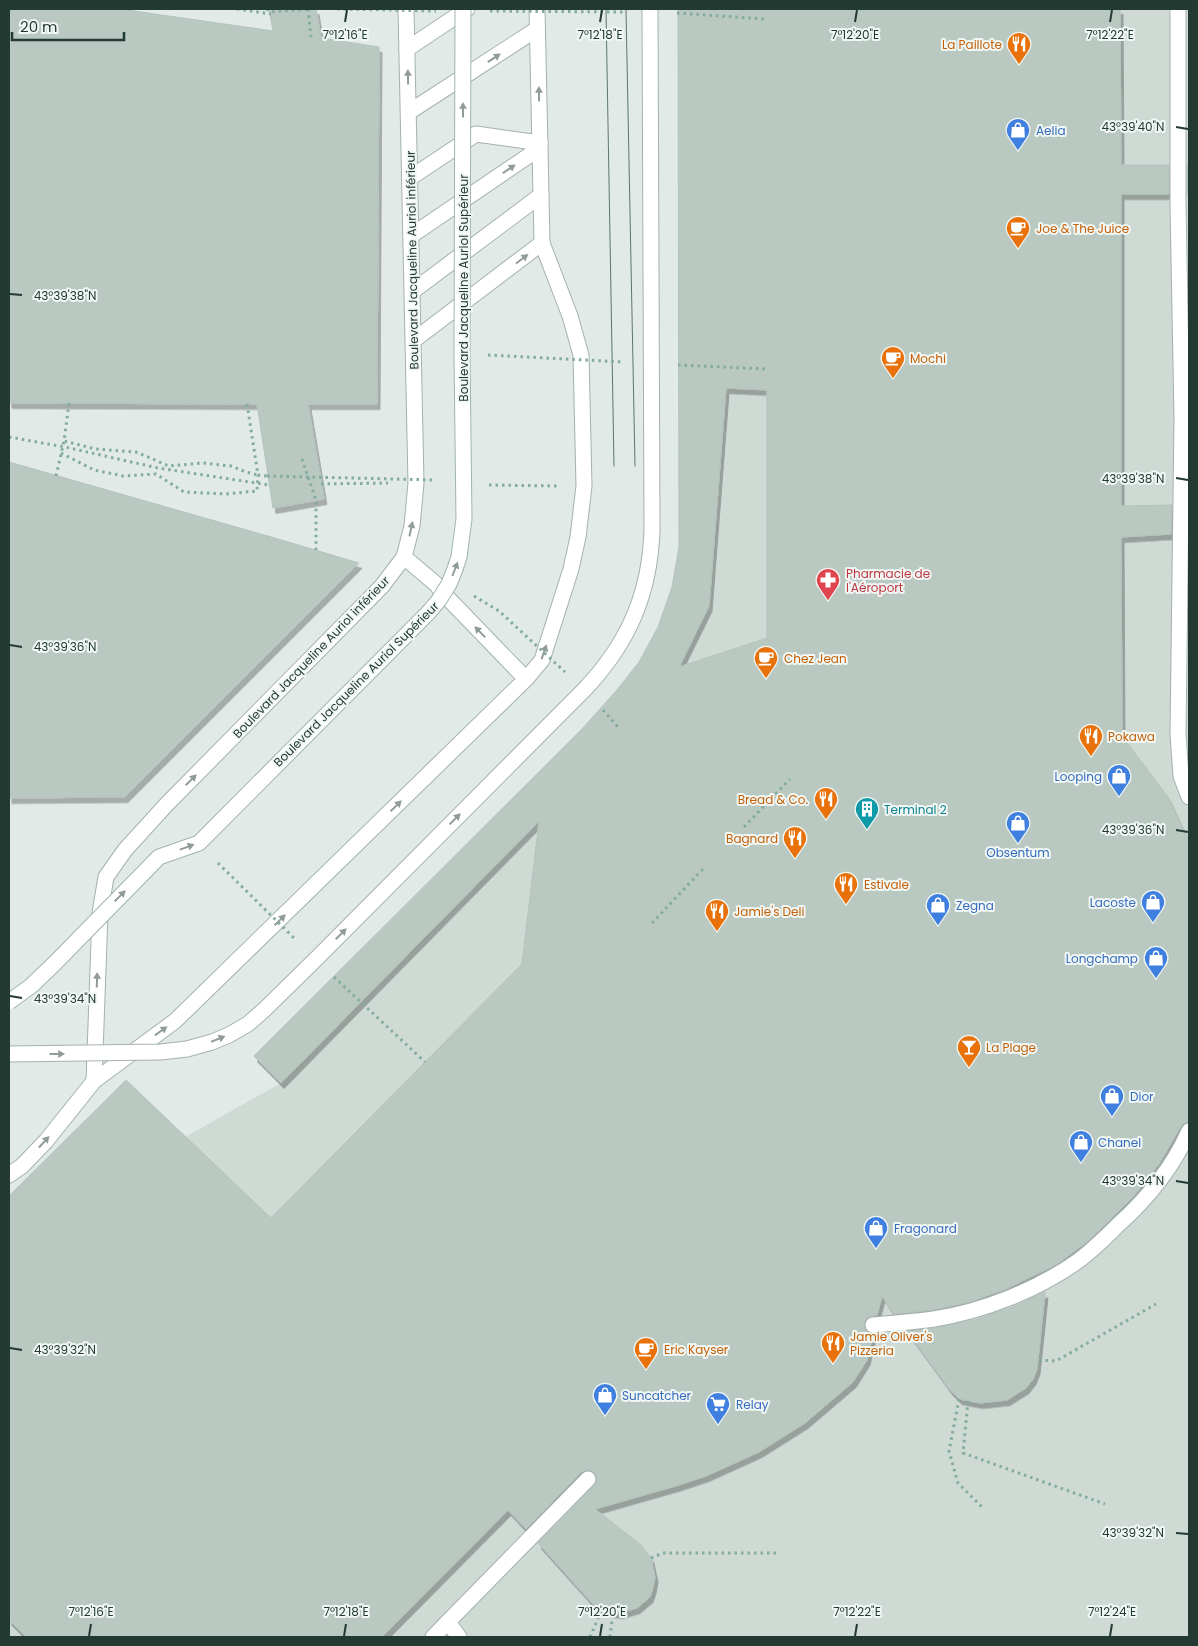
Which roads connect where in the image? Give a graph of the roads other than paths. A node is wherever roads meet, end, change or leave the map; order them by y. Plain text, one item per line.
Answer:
1 (406, 9) edge
2 (537, 9) edge
3 (1178, 9) edge
4 (464, 10) edge
5 (650, 10) edge
6 (537, 30) junction
7 (407, 49) junction
8 (408, 112) junction
9 (540, 145) junction
10 (410, 178) junction
11 (541, 195) junction
12 (412, 235) junction
13 (542, 243) junction
14 (413, 291) junction
15 (414, 340) junction
16 (404, 557) junction
17 (526, 679) junction
18 (1183, 734) edge
19 (1189, 797) edge
20 (9, 1002) edge
21 (9, 1054) edge
22 (94, 1081) junction
23 (1189, 1131) edge
24 (9, 1175) edge
25 (873, 1324) dead end
26 (588, 1479) dead end
27 (448, 1622) junction
28 (433, 1637) edge
29 (459, 1637) edge

1 - 7 main road, Boulevard Jacqueline Auriol inférieur
2 - 6 main road
3 - 18 main road
4 - 7 main road
20 -> 4 main road, Boulevard Jacqueline Auriol Supérieur, bridge
21 -> 5 main road, bridge
8 -> 6 main road
9 -> 6 main road
8 -> 7 main road, Boulevard Jacqueline Auriol inférieur
8 - 10 main road, Boulevard Jacqueline Auriol inférieur
9 - 10 main road
9 - 11 main road
12 -> 9 main road
10 - 12 main road, Boulevard Jacqueline Auriol inférieur
11 - 13 main road
11 - 14 main road
12 - 14 main road, Boulevard Jacqueline Auriol inférieur
15 -> 13 main road
17 -> 13 main road
14 - 15 main road, Boulevard Jacqueline Auriol inférieur
16 -> 15 main road, Boulevard Jacqueline Auriol inférieur
17 -> 16 main road
22 -> 16 main road, Boulevard Jacqueline Auriol inférieur
22 -> 17 main road
18 - 19 main road
24 -> 22 main road
23 - 25 main road
26 - 27 main road
27 - 28 main road
27 - 29 main road

